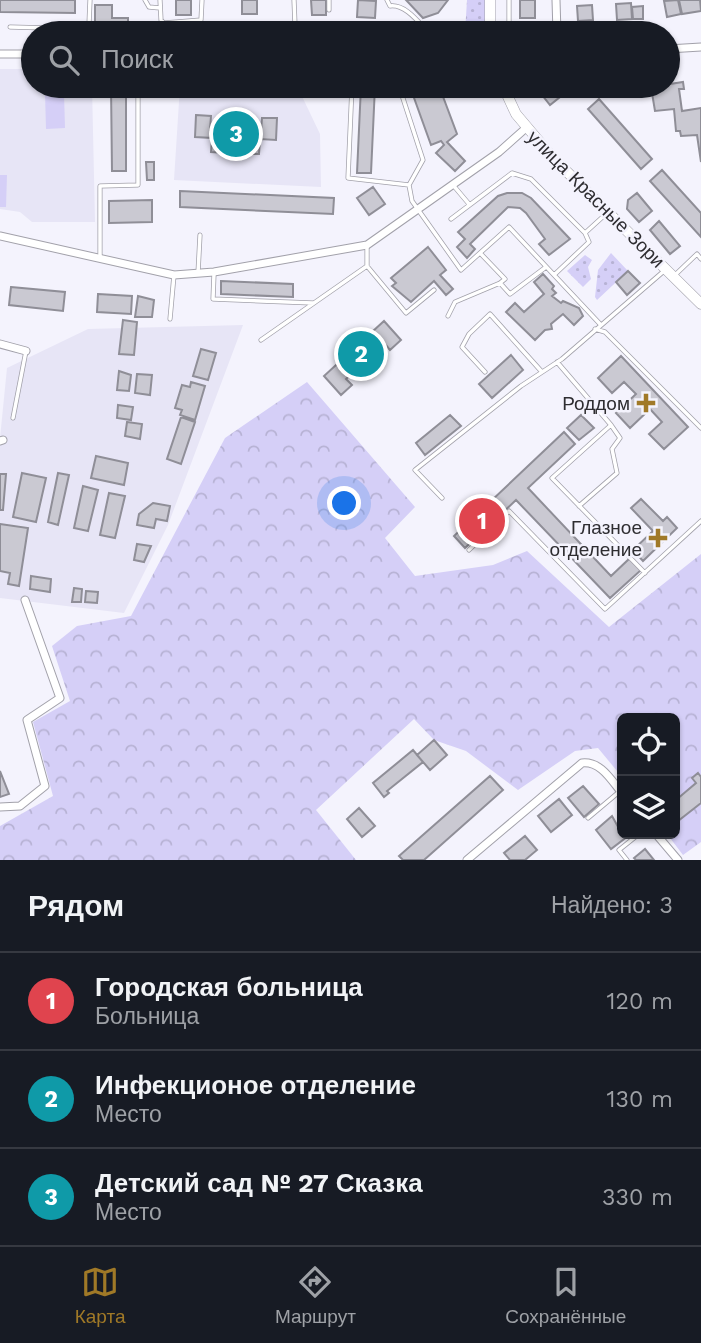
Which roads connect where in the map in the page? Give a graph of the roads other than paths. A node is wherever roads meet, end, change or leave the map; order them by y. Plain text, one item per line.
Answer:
1 (90, 0) edge
2 (145, 0) edge
3 (160, 0) edge
4 (202, 0) edge
5 (294, 0) edge
6 (329, 0) edge
7 (387, 0) edge
8 (396, 0) edge
9 (490, 0) edge
10 (509, 0) edge
11 (556, 0) edge
12 (390, 6) junction
13 (160, 8) junction
14 (329, 10) dead end
15 (89, 21) edge
16 (162, 21) edge
17 (198, 21) edge
18 (295, 21) edge
19 (418, 21) edge
20 (490, 21) edge
21 (509, 21) edge
22 (557, 21) edge
23 (10, 27) dead end
24 (21, 27) edge
25 (701, 47) edge
26 (680, 48) edge
27 (0, 54) edge
28 (21, 54) edge
29 (138, 98) edge
30 (351, 98) edge
31 (403, 98) edge
32 (510, 98) edge
33 (526, 128) junction
34 (453, 184) junction
35 (409, 185) junction
36 (469, 204) junction
37 (418, 212) junction
38 (607, 213) junction
39 (451, 219) dead end
40 (585, 233) junction
41 (200, 235) dead end
42 (0, 236) edge
43 (367, 244) junction
44 (699, 253) edge
45 (481, 254) junction
46 (100, 259) junction
47 (701, 259) edge
48 (366, 266) junction
49 (546, 267) junction
50 (198, 272) junction
51 (214, 272) junction
52 (669, 273) junction
53 (174, 275) junction
54 (554, 275) junction
55 (500, 283) junction
56 (434, 290) dead end
57 (313, 303) junction
58 (701, 304) edge
59 (448, 316) dead end
60 (170, 319) dead end
61 (600, 324) junction
62 (595, 329) junction
63 (261, 340) dead end
64 (0, 344) edge
65 (26, 351) joint
66 (557, 362) junction
67 (485, 372) dead end
68 (542, 372) junction
69 (13, 418) dead end
70 (611, 425) junction
71 (701, 428) edge
72 (442, 498) dead end
73 (579, 506) junction
74 (701, 521) edge
75 (469, 550) dead end
76 (645, 573) junction
77 (25, 600) dead end
78 (617, 786) edge
79 (617, 796) edge
80 (0, 807) edge
81 (588, 818) dead end
82 (633, 839) edge
83 (660, 839) edge
84 (467, 860) edge
85 (627, 860) edge
86 (678, 860) edge

1 - 15 lane
2 - 13 lane
3 - 13 lane
4 - 17 lane
5 - 18 lane
6 - 14 lane
7 - 12 lane
8 - 12 lane
9 - 20 main road
10 - 21 lane
11 - 22 street
12 - 19 lane
13 - 16 lane
23 - 24 lane
25 - 26 street
27 - 28 street
29 - 46 lane
30 - 35 lane
31 - 35 lane
32 - 33 main road, улица Красные Зори
33 - 34 street
33 - 38 main road, улица Красные Зори
34 - 36 lane
34 - 37 street
35 - 37 lane
36 - 39 lane
36 - 40 lane
37 - 43 street
37 - 45 lane
38 - 40 lane
38 - 52 main road, улица Красные Зори
40 - 54 lane
41 - 50 lane
42 - 46 street
43 - 48 lane
43 - 51 street
44 - 47 lane
44 - 52 lane
45 - 49 lane
45 - 55 lane
46 - 53 street
48 - 56 lane
48 - 57 lane
49 - 54 lane
49 - 55 lane
50 - 51 street
50 - 53 street
51 - 57 lane
52 - 58 main road, улица Красные Зори
52 - 61 lane
53 - 60 lane
54 - 61 lane
55 - 59 lane
57 - 63 lane
61 - 62 lane
62 - 66 lane
62 - 71 lane
64 - 65 street
65 - 69 lane
66 - 68 lane
66 - 70 lane
67 - 68 lane
68 - 72 lane
70 - 73 lane
70 - 73 lane
73 - 76 lane
74 - 76 lane
75 - 76 lane
77 - 80 street
78 - 84 street
79 - 81 lane
82 - 85 lane
83 - 86 street

